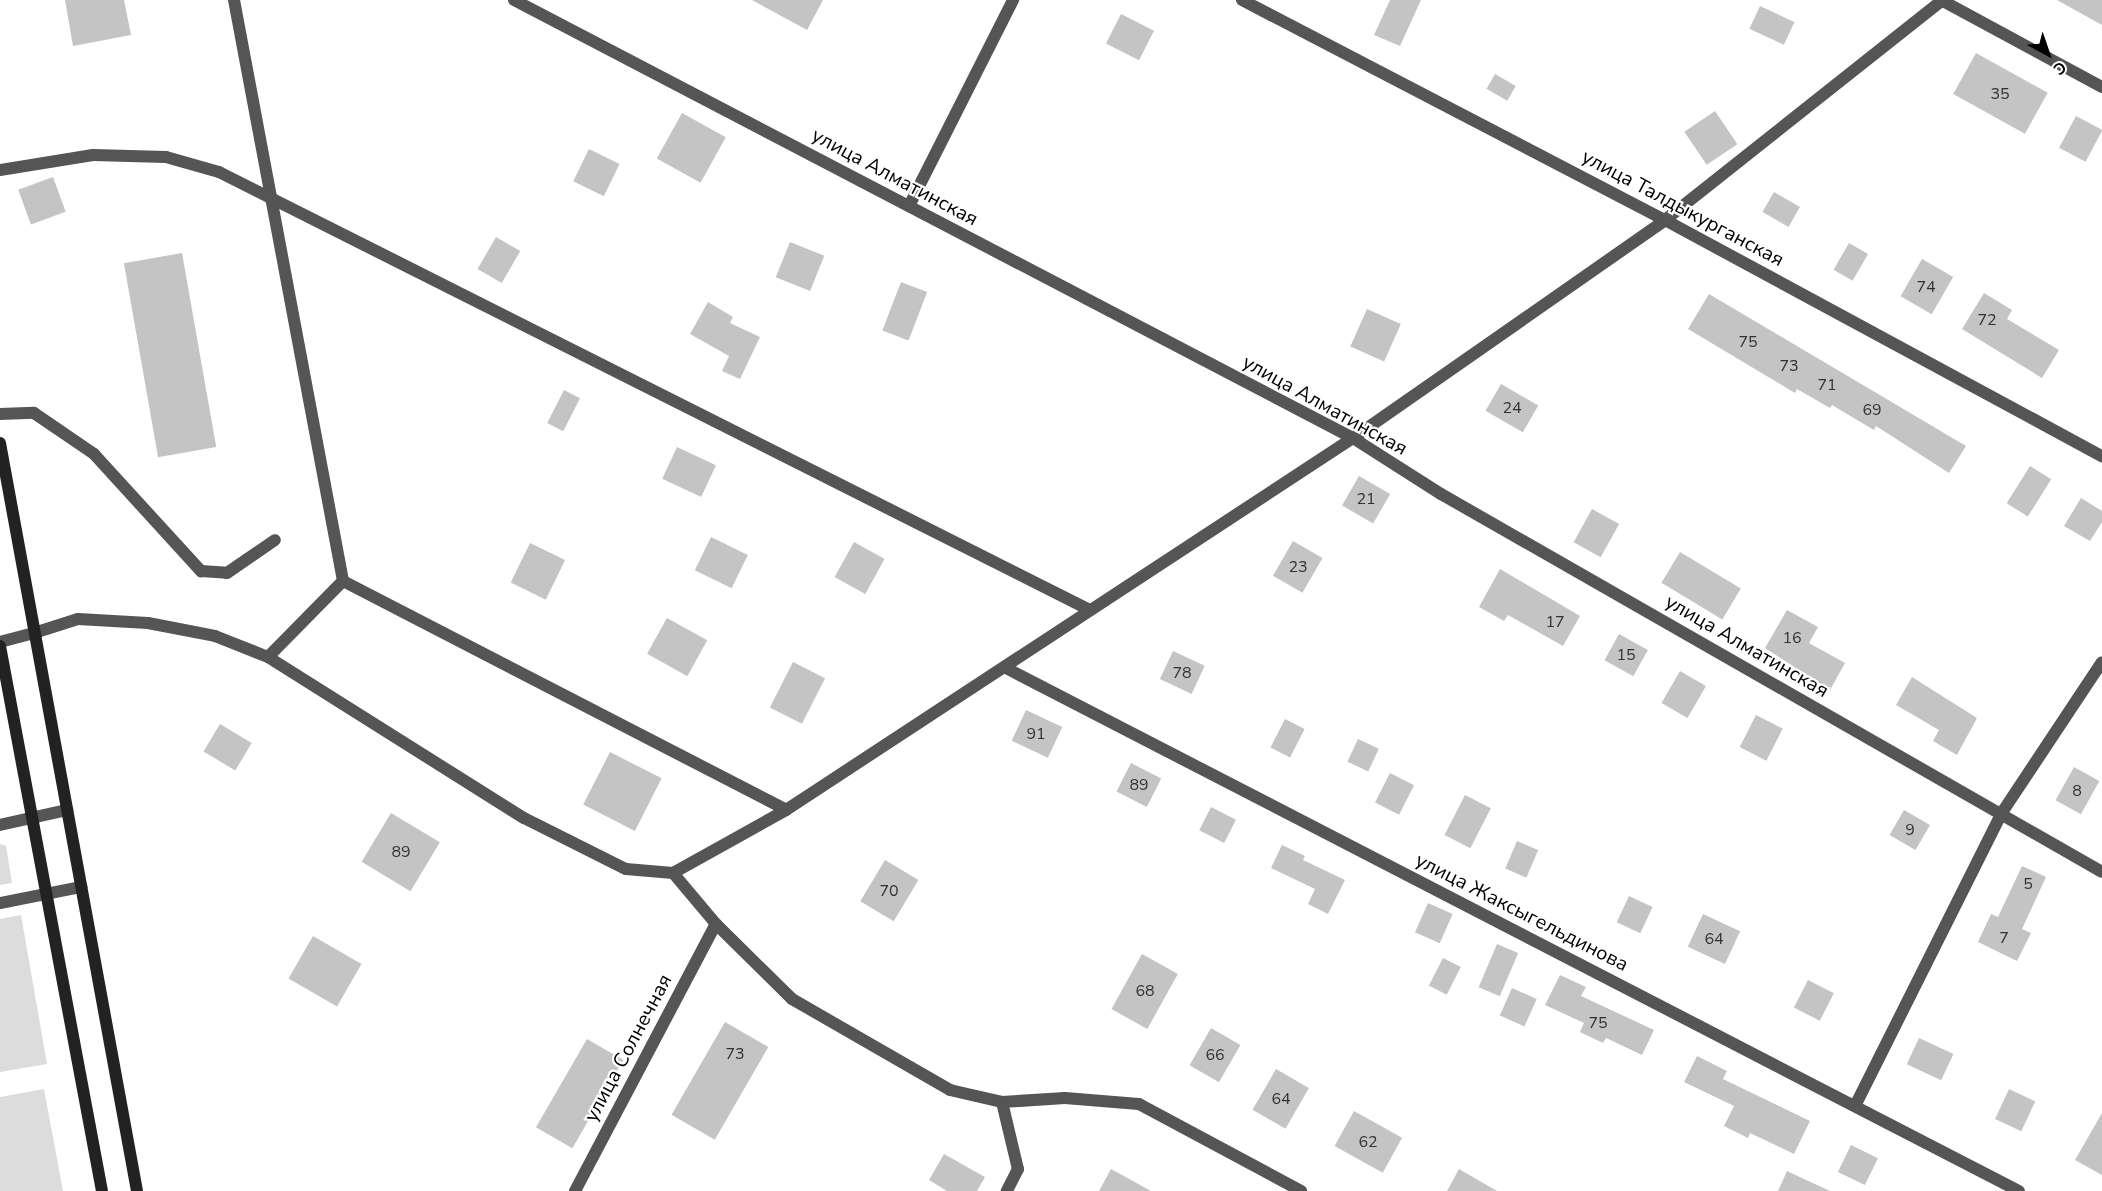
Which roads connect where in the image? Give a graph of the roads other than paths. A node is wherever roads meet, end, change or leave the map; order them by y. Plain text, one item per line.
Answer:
1 (234, 0) edge
2 (513, 0) edge
3 (1013, 0) edge
4 (1242, 0) edge
5 (1942, 0) edge
6 (2102, 87) edge
7 (0, 170) edge
8 (271, 197) junction
9 (909, 207) junction
10 (1665, 220) junction
11 (0, 414) edge
12 (1353, 438) junction
13 (0, 443) edge
14 (2102, 456) edge
15 (275, 540) dead end
16 (343, 581) junction
17 (1090, 610) junction
18 (34, 633) junction
19 (0, 644) edge
20 (268, 657) junction
21 (2102, 662) edge
22 (1006, 668) junction
23 (67, 810) junction
24 (786, 810) junction
25 (2001, 814) junction
26 (32, 818) junction
27 (0, 825) edge
28 (2102, 872) edge
29 (673, 873) junction
30 (81, 887) junction
31 (47, 894) junction
32 (0, 903) edge
33 (716, 924) junction
34 (1002, 1102) junction
35 (1855, 1106) junction
36 (102, 1191) edge
37 (137, 1191) edge
38 (575, 1191) edge
39 (1007, 1191) edge
40 (1301, 1191) edge
41 (2019, 1191) edge

1 - 8 street
2 - 9 street, улица Алматинская
3 - 9 street
4 - 10 street, улица Талдыкурганская
5 - 6 street
5 - 10 street
7 - 8 street
8 - 16 street
8 - 17 street
9 - 12 street, улица Алматинская
10 - 12 street
10 - 14 street, улица Талдыкурганская
11 - 15 street
12 - 17 street
12 - 25 street, улица Алматинская
13 - 18 main road
16 - 20 street
16 - 24 street
17 - 22 street
18 - 19 street
18 - 20 street
18 - 23 main road
19 - 26 main road
20 - 29 street
21 - 25 street
22 - 24 street
22 - 35 street, улица Жаксыгельдинова
23 - 26 street
23 - 30 main road
24 - 29 street
25 - 28 street, улица Алматинская
25 - 35 street
26 - 27 street
26 - 31 main road
29 - 33 street
30 - 31 street
30 - 37 main road
31 - 32 street
31 - 36 main road
33 - 34 street
33 - 38 street, улица Солнечная
34 - 39 street
34 - 40 street
35 - 41 street, улица Жаксыгельдинова

